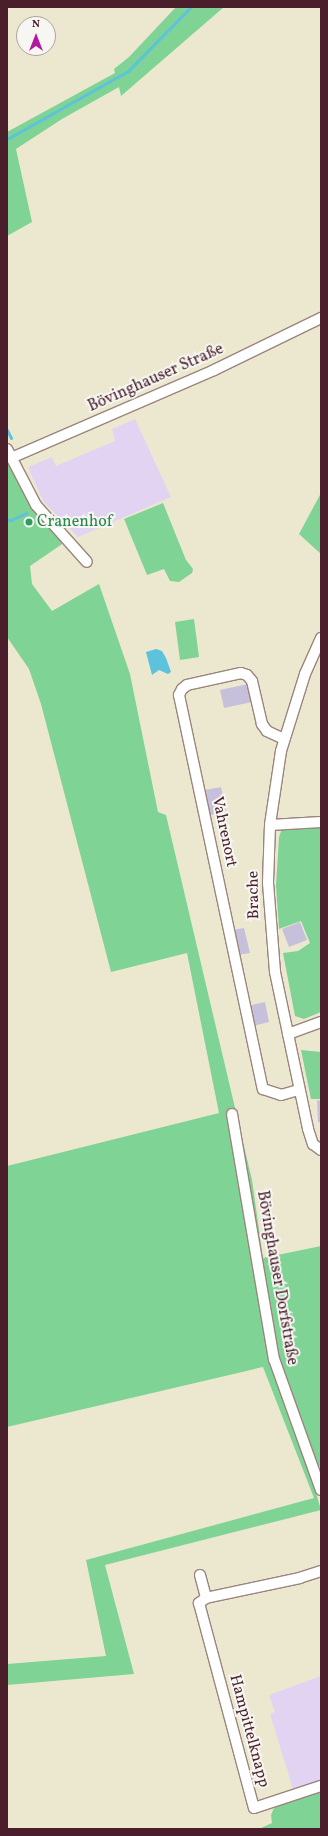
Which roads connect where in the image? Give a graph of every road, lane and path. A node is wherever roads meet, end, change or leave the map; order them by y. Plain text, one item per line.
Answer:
1 (321, 318) edge
2 (9, 453) edge
3 (87, 562) dead end
4 (321, 638) edge
5 (284, 739) junction
6 (321, 822) edge
7 (270, 824) junction
8 (321, 1022) edge
9 (288, 1034) junction
10 (300, 1090) junction
11 (232, 1114) dead end
12 (321, 1150) edge
13 (321, 1490) edge
14 (321, 1571) edge
15 (200, 1575) dead end
16 (206, 1598) junction
17 (321, 1786) edge

1 - 2 street, Bövinghauser Straße
2 - 3 street
4 - 5 street, Brache
5 - 7 street, Brache
5 - 10 street, Vahrenort
6 - 7 street
7 - 9 street, Brache
8 - 9 street
9 - 10 street, Brache
10 - 12 street, Brache
11 - 13 street, Bövinghauser Dorfstraße
14 - 16 street
15 - 16 street, Hampittelknapp
16 - 17 street, Hampittelknapp

